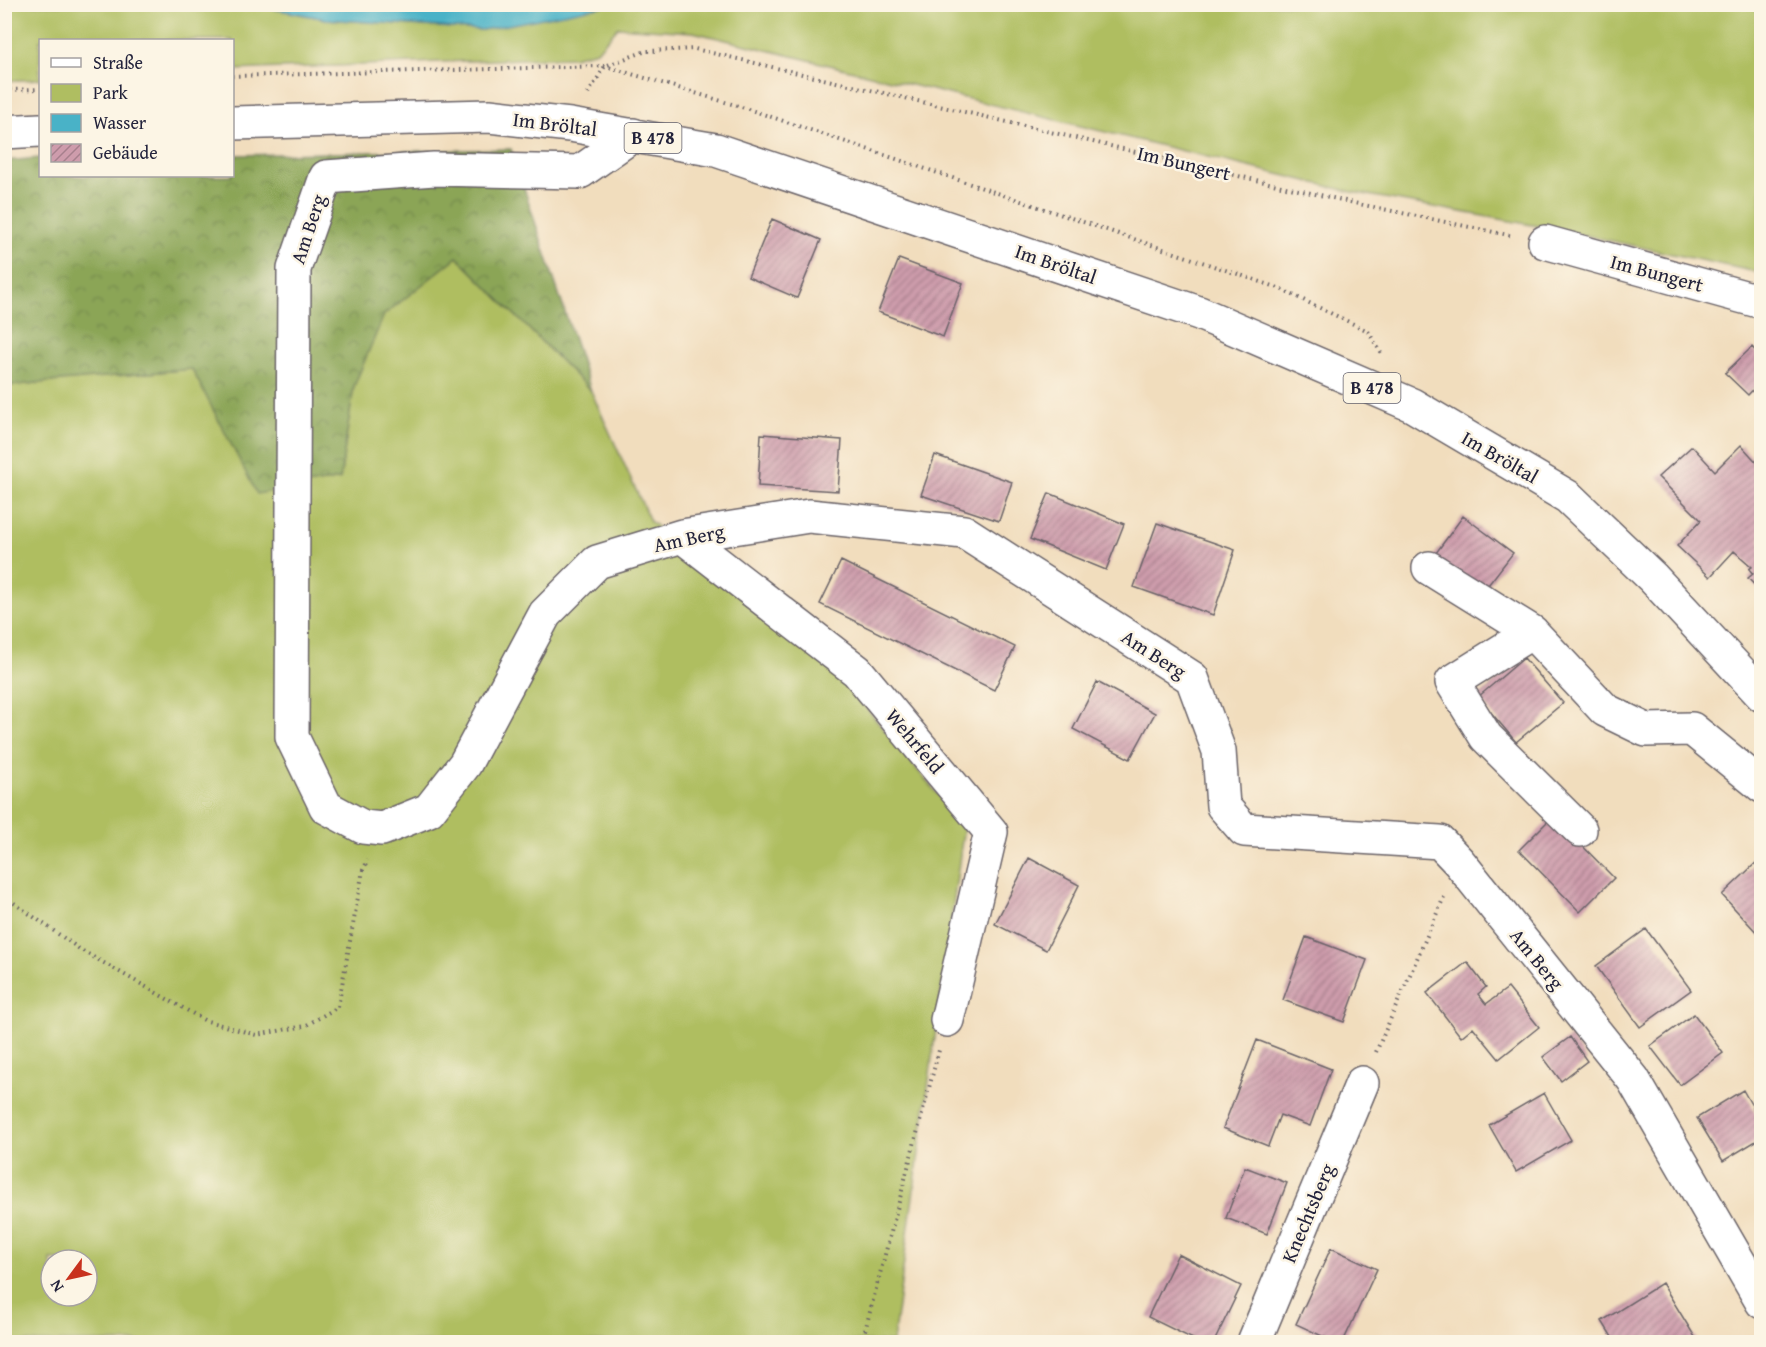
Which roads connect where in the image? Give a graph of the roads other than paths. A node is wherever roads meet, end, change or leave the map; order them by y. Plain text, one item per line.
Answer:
1 (234, 123) edge
2 (39, 130) edge
3 (4, 132) edge
4 (633, 135) junction
5 (1545, 242) road end
6 (1761, 302) edge
7 (682, 536) junction
8 (1428, 568) dead end
9 (1532, 632) junction
10 (1761, 695) edge
11 (1761, 786) edge
12 (1580, 830) dead end
13 (947, 1020) road end
14 (1362, 1083) road end
15 (1761, 1302) edge
16 (1254, 1342) edge

1 - 4 street, Im Bröltal / B 478
2 - 3 street
4 - 7 street, Am Berg
4 - 10 street, Im Bröltal / B 478
5 - 6 street, Im Bungert
7 - 13 street, Wehrfeld
7 - 15 street, Am Berg
8 - 9 street
9 - 11 street
9 - 12 street
14 - 16 street, Knechtsberg

